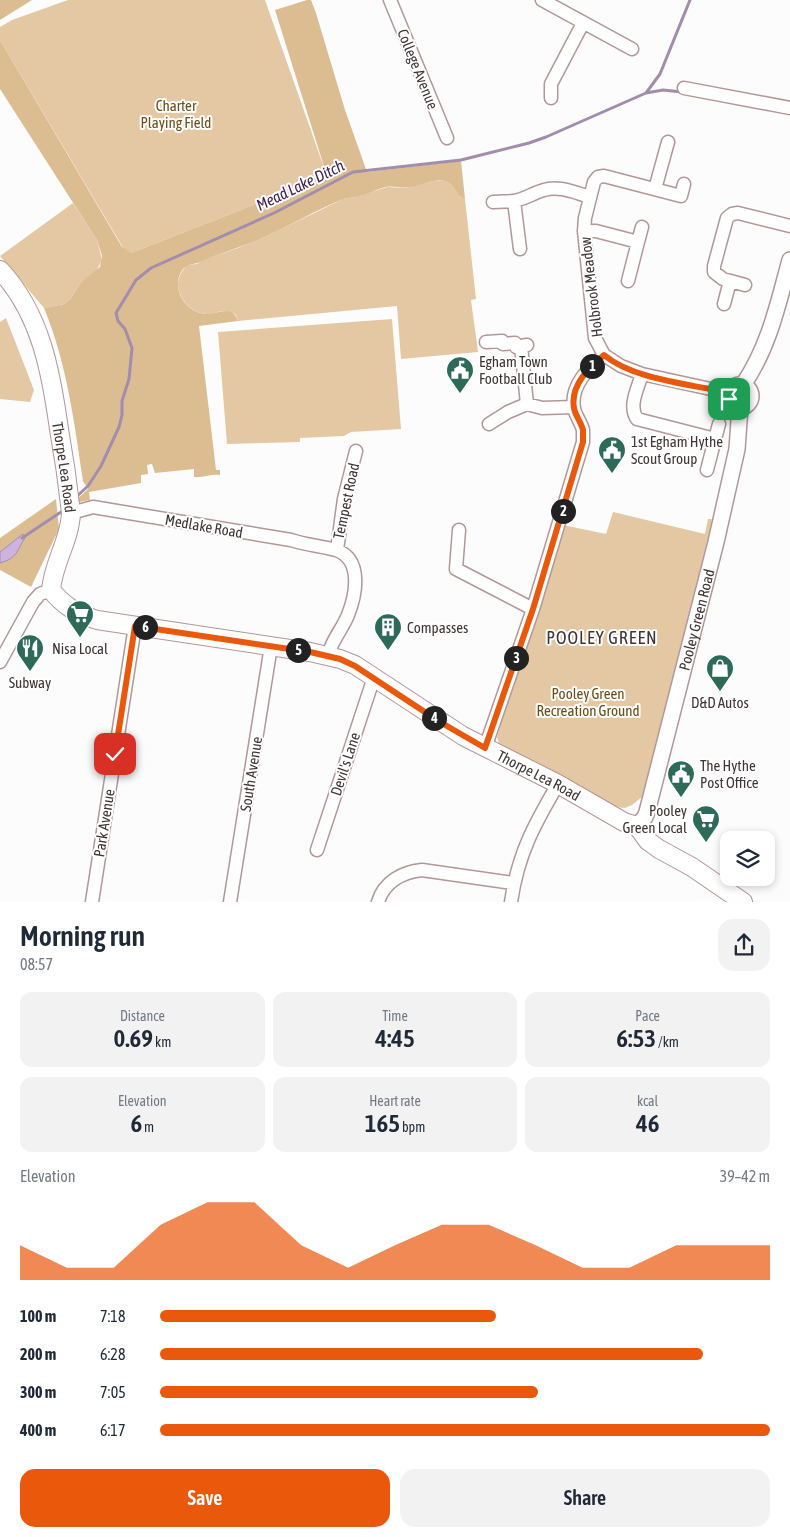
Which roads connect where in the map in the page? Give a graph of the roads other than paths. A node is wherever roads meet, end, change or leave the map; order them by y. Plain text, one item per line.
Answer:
1 (390, 0) edge
2 (542, 0) edge
3 (583, 23) junction
4 (624, 50) dead end
5 (684, 88) dead end
6 (551, 98) dead end
7 (790, 108) edge
8 (447, 138) dead end
9 (668, 142) dead end
10 (684, 184) dead end
11 (655, 189) junction
12 (590, 197) junction
13 (514, 200) junction
14 (493, 202) dead end
15 (790, 226) edge
16 (642, 227) dead end
17 (584, 231) junction
18 (638, 242) junction
19 (520, 248) dead end
20 (790, 260) edge
21 (0, 270) edge
22 (628, 281) dead end
23 (730, 281) junction
24 (746, 285) dead end
25 (724, 304) dead end
26 (486, 342) dead end
27 (604, 355) junction
28 (642, 374) junction
29 (743, 385) junction
30 (729, 393) junction
31 (527, 404) junction
32 (574, 407) junction
33 (740, 407) junction
34 (489, 424) dead end
35 (719, 424) dead end
36 (715, 439) junction
37 (356, 452) dead end
38 (707, 470) dead end
39 (71, 513) junction
40 (459, 530) dead end
41 (336, 550) junction
42 (51, 590) junction
43 (533, 609) junction
44 (135, 626) junction
45 (271, 646) junction
46 (328, 656) junction
47 (0, 662) edge
48 (374, 677) junction
49 (485, 748) junction
50 (558, 784) junction
51 (637, 826) junction
52 (317, 850) dead end
53 (514, 883) junction
54 (92, 902) edge
55 (230, 902) edge
56 (378, 902) edge
57 (510, 902) edge
58 (743, 902) edge

1 - 8 street, College Avenue
2 - 3 street
3 - 4 street
3 - 6 street
5 - 7 street
9 - 11 street
10 - 11 street, Holbrook Meadow
11 - 12 street, Holbrook Meadow
12 - 13 street
12 - 17 street, Holbrook Meadow
13 - 14 street
13 - 19 street
15 - 23 street
16 - 18 street
17 - 18 street
17 - 27 street, Holbrook Meadow
18 - 22 street
20 - 29 street
21 - 39 main road, Thorpe Lea Road
23 - 24 street
23 - 25 street
26 - 31 street
27 - 28 street, Holbrook Meadow
27 - 32 street
28 - 30 street, Holbrook Meadow
28 - 36 street
29 - 30 street
29 - 33 street, Pooley Green Road
30 - 33 street
31 - 32 street
31 - 34 street
32 - 43 street
33 - 51 street, Pooley Green Road
35 - 36 street
36 - 38 street
37 - 41 street, Tempest Road
39 - 41 street, Medlake Road
39 - 42 main road, Thorpe Lea Road
40 - 43 street
41 - 46 street, Tempest Road
42 - 44 main road, Thorpe Lea Road
42 - 47 street
43 - 49 street
44 - 45 main road, Thorpe Lea Road
44 - 54 street, Park Avenue
45 - 46 main road, Thorpe Lea Road
45 - 55 street, South Avenue
46 - 48 main road, Thorpe Lea Road
48 - 49 main road, Thorpe Lea Road
48 - 52 street, Devil's Lane
49 - 50 main road, Thorpe Lea Road
50 - 51 main road, Thorpe Lea Road
50 - 53 street
51 - 58 main road, Thorpe Lea Road
53 - 56 street
53 - 57 street

